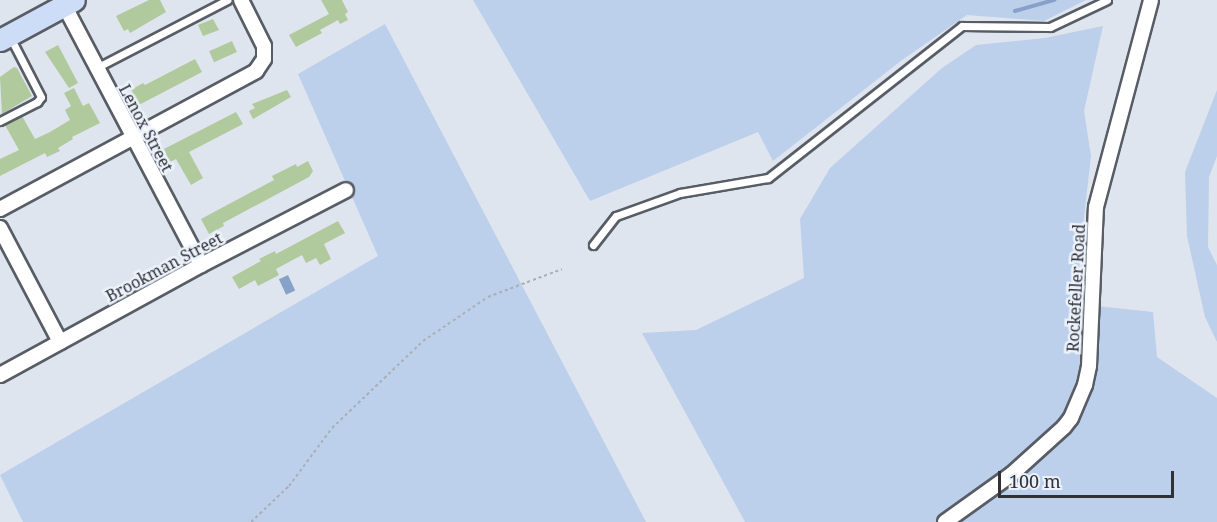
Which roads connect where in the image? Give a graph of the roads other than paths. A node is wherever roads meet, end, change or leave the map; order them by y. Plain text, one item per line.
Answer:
1 (227, 0) edge
2 (241, 0) edge
3 (1107, 0) edge
4 (1150, 0) edge
5 (69, 3) edge
6 (4, 37) edge
7 (96, 68) junction
8 (0, 121) edge
9 (133, 138) junction
10 (346, 190) dead end
11 (0, 208) edge
12 (0, 228) edge
13 (592, 245) dead end
14 (201, 265) junction
15 (60, 342) junction
16 (0, 375) edge
17 (945, 522) edge

1 - 7 lane
2 - 9 street
3 - 13 lane
4 - 17 street, Rockefeller Road
5 - 6 main road
5 - 7 street, Lenox Street
6 - 8 lane
7 - 9 street, Lenox Street
9 - 11 street
9 - 14 street, Lenox Street
10 - 14 street, Brookman Street
12 - 15 street
14 - 15 street, Brookman Street
15 - 16 street, Brookman Street

